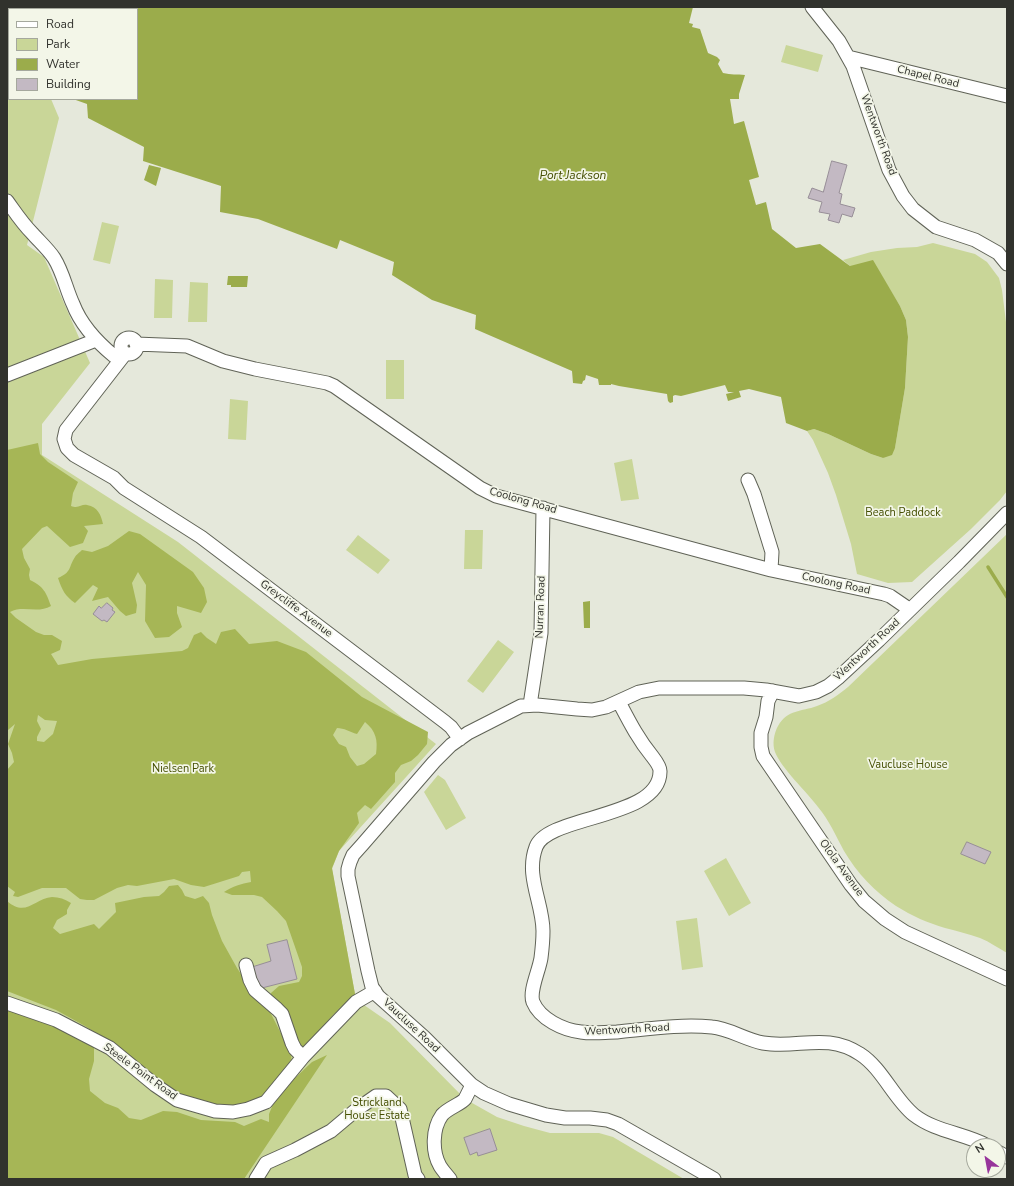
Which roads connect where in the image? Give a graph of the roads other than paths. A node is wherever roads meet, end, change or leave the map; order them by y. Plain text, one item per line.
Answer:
1 (812, 7) edge
2 (848, 58) junction
3 (1007, 96) edge
4 (7, 201) edge
5 (1007, 264) edge
6 (96, 340) junction
7 (120, 353) junction
8 (7, 375) edge
9 (748, 480) dead end
10 (543, 508) junction
11 (1007, 513) edge
12 (771, 570) junction
13 (909, 609) junction
14 (773, 691) junction
15 (619, 702) junction
16 (530, 705) junction
17 (460, 738) junction
18 (246, 965) dead end
19 (1007, 979) edge
20 (374, 991) junction
21 (7, 1003) edge
22 (303, 1057) junction
23 (472, 1085) junction
24 (970, 1138) edge
25 (256, 1179) edge
26 (418, 1179) edge
27 (450, 1179) edge
28 (714, 1179) edge

1 - 2 street, Wentworth Road
2 - 3 street, Chapel Road
2 - 5 street, Wentworth Road
4 - 6 street
6 - 7 street
6 - 8 street
7 - 10 street, Coolong Road
7 - 17 street, Greycliffe Avenue
9 - 12 street
10 - 12 street, Coolong Road
10 - 16 street, Nurran Road
11 - 13 street, Wentworth Road
12 - 13 street, Coolong Road
13 - 14 street, Wentworth Road
14 - 15 street, Wentworth Road
14 - 19 street, Olola Avenue
15 - 16 street, Wentworth Road
15 - 24 street, Wentworth Road
16 - 17 street, Wentworth Road
17 - 20 street, Vaucluse Road
18 - 22 street
20 - 22 street, Steele Point Road
20 - 23 street, Vaucluse Road
21 - 22 street, Steele Point Road
23 - 27 street
23 - 28 street, Vaucluse Road
25 - 26 street

